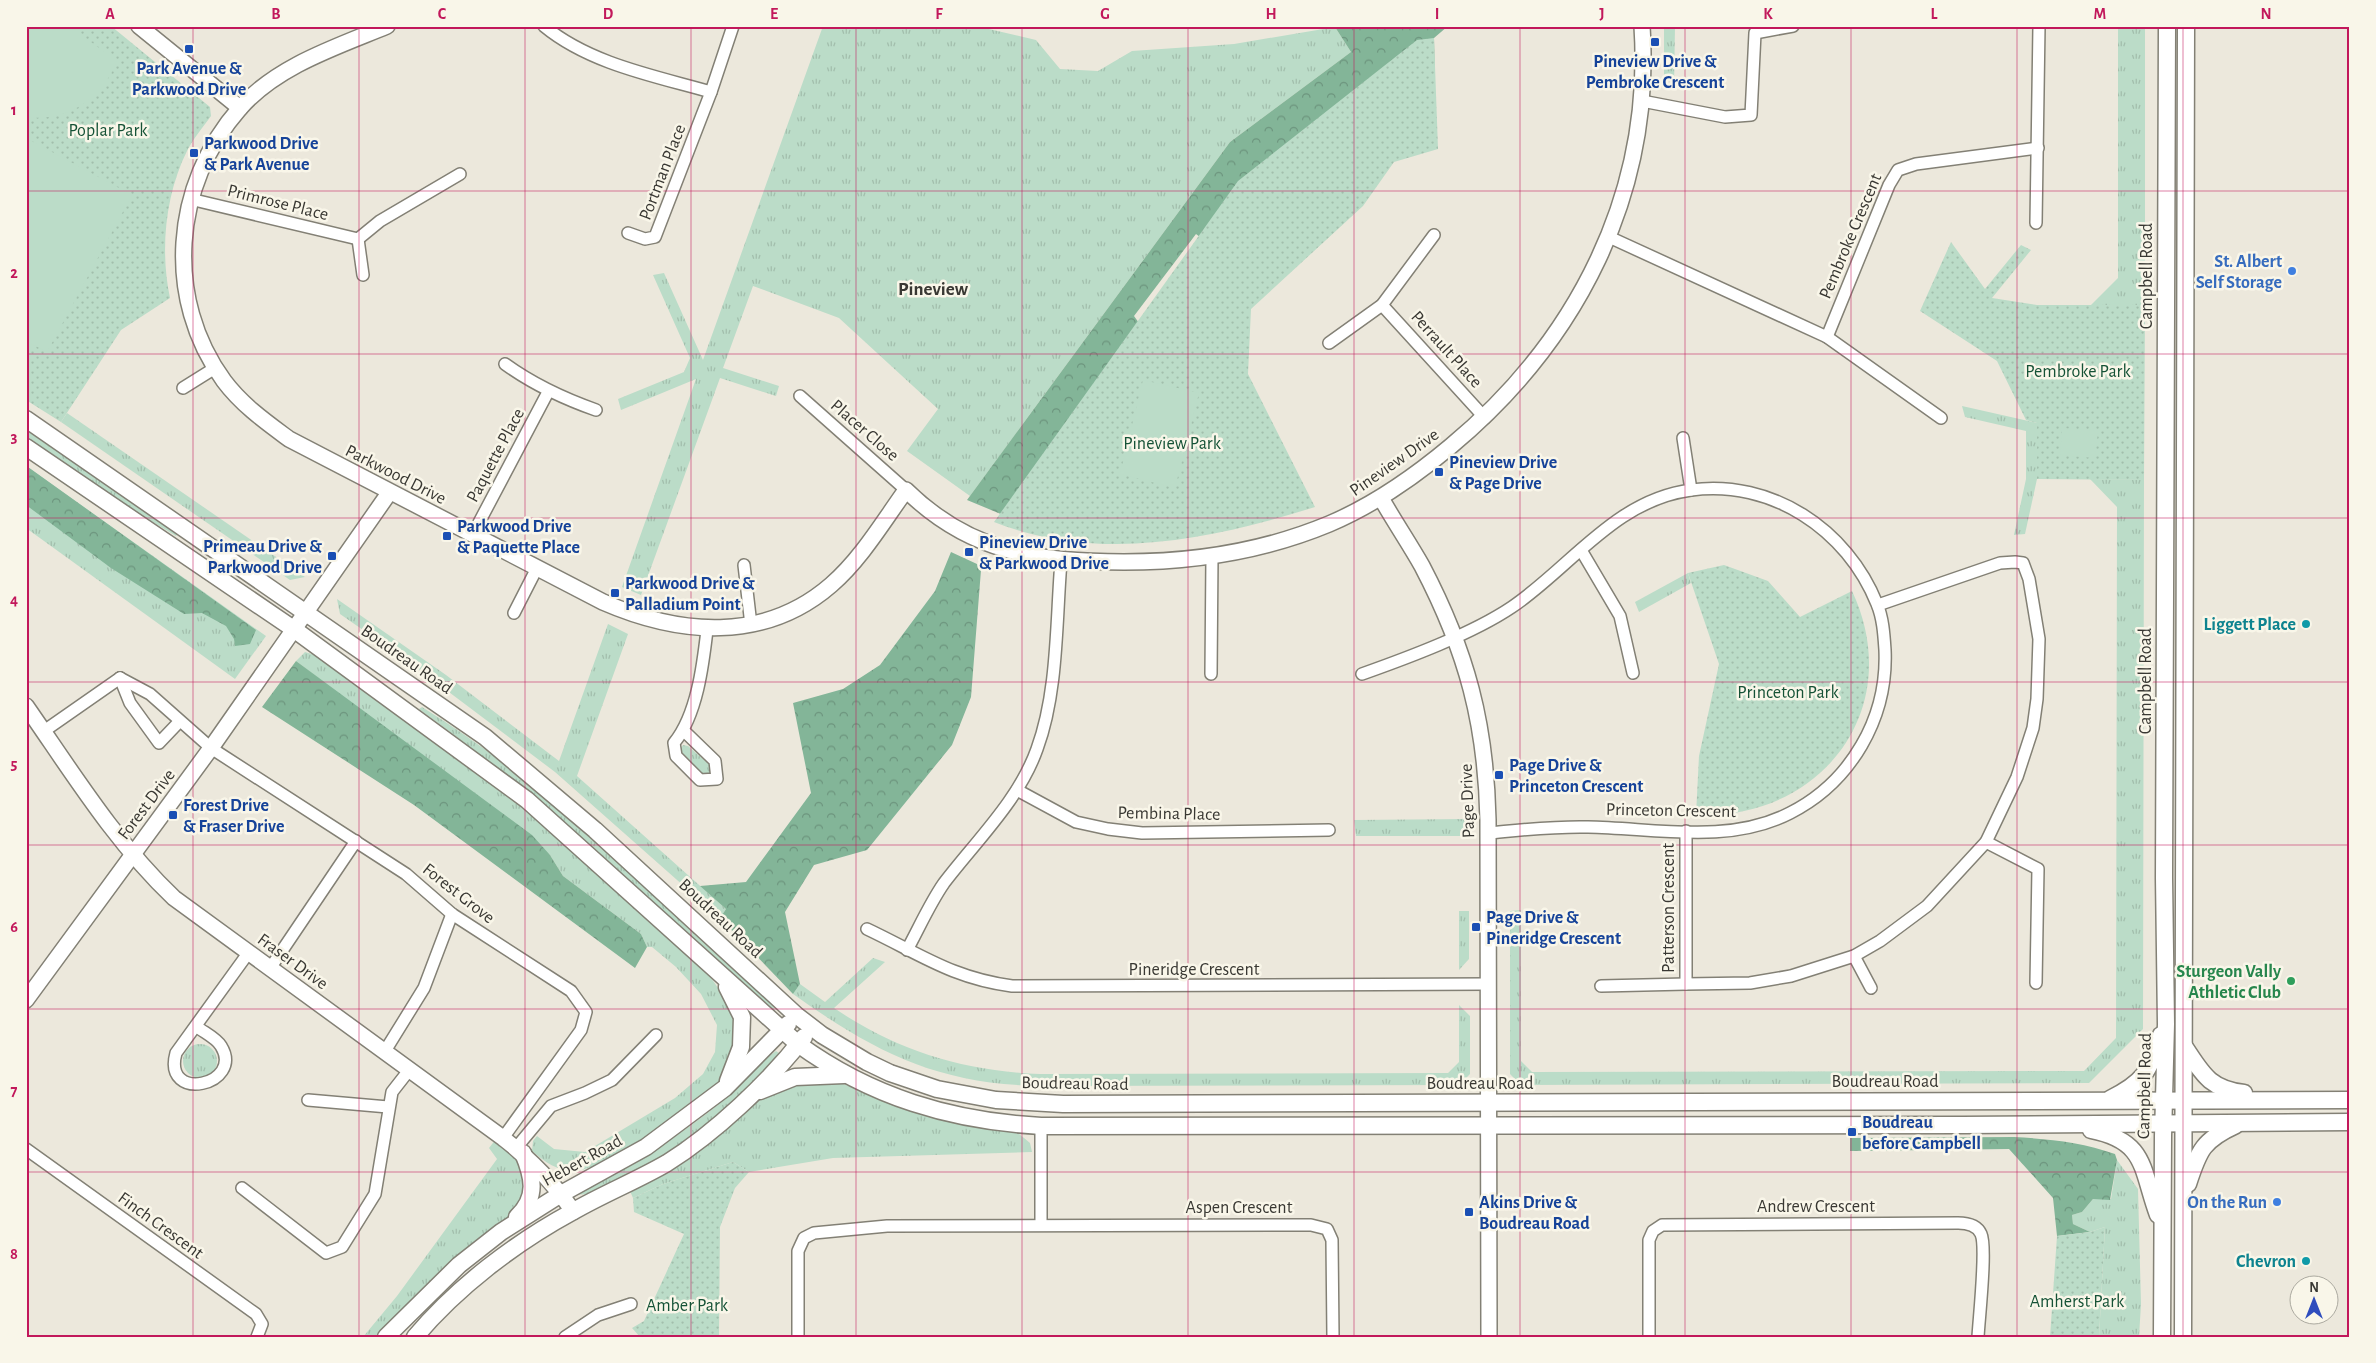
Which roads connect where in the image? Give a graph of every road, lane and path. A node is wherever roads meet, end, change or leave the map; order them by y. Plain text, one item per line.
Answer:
1 (139, 26) edge
2 (388, 26) edge
3 (544, 26) edge
4 (733, 26) edge
5 (1642, 26) edge
6 (1792, 26) edge
7 (2039, 26) edge
8 (2167, 26) edge
9 (2186, 26) edge
10 (711, 92) junction
11 (1642, 101) junction
12 (240, 108) junction
13 (2038, 148) junction
14 (460, 174) dead end
15 (190, 199) junction
16 (2036, 223) dead end
17 (628, 233) dead end
18 (1434, 235) dead end
19 (1609, 237) junction
20 (358, 239) junction
21 (363, 275) dead end
22 (1382, 305) junction
23 (1827, 337) junction
24 (1330, 344) dead end
25 (505, 364) dead end
26 (215, 368) junction
27 (183, 388) dead end
28 (548, 392) junction
29 (800, 396) dead end
30 (596, 410) dead end
31 (1485, 418) junction
32 (1941, 418) dead end
33 (26, 419) edge
34 (1683, 438) dead end
35 (26, 447) edge
36 (906, 490) junction
37 (1691, 490) junction
38 (388, 493) junction
39 (1382, 498) junction
40 (473, 534) junction
41 (1582, 550) junction
42 (1212, 556) junction
43 (1061, 561) junction
44 (744, 565) dead end
45 (537, 568) junction
46 (1878, 605) junction
47 (306, 613) junction
48 (514, 613) dead end
49 (751, 625) junction
50 (294, 630) junction
51 (707, 630) junction
52 (1455, 636) junction
53 (1633, 673) dead end
54 (1210, 674) dead end
55 (1362, 674) dead end
56 (120, 678) junction
57 (26, 706) edge
58 (179, 722) junction
59 (44, 731) junction
60 (684, 731) junction
61 (211, 748) junction
62 (1017, 790) junction
63 (1329, 830) dead end
64 (1686, 831) junction
65 (1488, 833) junction
66 (356, 840) junction
67 (1986, 842) junction
68 (131, 854) junction
69 (452, 914) junction
70 (868, 929) dead end
71 (907, 950) junction
72 (250, 952) junction
73 (1854, 956) junction
74 (271, 968) junction
75 (724, 979) junction
76 (2036, 983) dead end
77 (1488, 984) junction
78 (1686, 984) junction
79 (1601, 986) dead end
80 (1871, 988) dead end
81 (26, 1000) edge
82 (796, 1015) junction
83 (2166, 1024) junction
84 (197, 1027) junction
85 (811, 1028) junction
86 (782, 1031) junction
87 (656, 1035) dead end
88 (798, 1044) junction
89 (2184, 1046) junction
90 (385, 1051) junction
91 (410, 1069) junction
92 (844, 1075) junction
93 (725, 1088) junction
94 (751, 1096) junction
95 (308, 1100) dead end
96 (2108, 1100) junction
97 (2164, 1100) junction
98 (2184, 1100) junction
99 (2296, 1100) junction
100 (2350, 1100) edge
101 (1489, 1103) junction
102 (388, 1107) junction
103 (2243, 1122) junction
104 (2350, 1122) edge
105 (2163, 1124) junction
106 (2184, 1124) junction
107 (1489, 1125) junction
108 (2062, 1125) junction
109 (1040, 1126) junction
110 (503, 1138) junction
111 (26, 1149) edge
112 (520, 1151) junction
113 (242, 1188) dead end
114 (561, 1194) junction
115 (2183, 1201) junction
116 (572, 1212) junction
117 (1041, 1225) junction
118 (2162, 1227) junction
119 (501, 1232) junction
120 (631, 1304) dead end
121 (257, 1337) edge
122 (386, 1337) edge
123 (415, 1337) edge
124 (565, 1337) edge
125 (798, 1337) edge
126 (1333, 1337) edge
127 (1489, 1337) edge
128 (1648, 1337) edge
129 (1978, 1337) edge
130 (2162, 1337) edge
131 (2183, 1337) edge

1 - 12 street
2 - 12 street, Parkwood Drive
3 - 10 street
4 - 10 street, Portman Place
5 - 11 street, Pineview Drive
6 - 11 street
7 - 13 street
8 - 83 main road, Campbell Road
9 - 89 main road
10 - 17 street, Portman Place
11 - 19 street, Pineview Drive
12 - 15 street, Parkwood Drive
13 - 16 street
13 - 23 street, Pembroke Crescent
14 - 20 street
15 - 20 street, Primrose Place
15 - 26 street, Parkwood Drive
18 - 22 street
19 - 23 street
19 - 31 street, Pineview Drive
20 - 21 street
22 - 24 street
22 - 31 street, Perrault Place
23 - 32 street
25 - 28 street
26 - 27 street
26 - 38 street, Parkwood Drive
28 - 30 street
28 - 40 street, Paquette Place
29 - 36 street, Placer Close
31 - 39 street, Pineview Drive
33 - 47 main road, Boudreau Road
34 - 37 street
35 - 50 main road
36 - 43 street, Pineview Drive
36 - 49 street, Parkwood Drive
37 - 41 street, Princeton Crescent
37 - 46 street, Princeton Crescent
38 - 40 street, Parkwood Drive
38 - 47 street, Forest Drive
39 - 42 street, Pineview Drive
39 - 52 street, Page Drive
40 - 45 street, Parkwood Drive
41 - 52 street, Princeton Crescent
41 - 53 street
42 - 43 street, Pineview Drive
42 - 54 street
43 - 62 street
44 - 49 street
45 - 48 street
45 - 51 street, Parkwood Drive
46 - 64 street, Princeton Crescent
46 - 67 street, Patterson Crescent
47 - 50 street, Forest Drive
47 - 82 main road, Boudreau Road
49 - 51 street, Parkwood Drive
50 - 61 street, Forest Drive
50 - 75 main road
51 - 60 street
52 - 55 street, Princeton Crescent
52 - 65 street, Page Drive
56 - 58 street, Forest Grove
56 - 58 street
56 - 59 street
57 - 59 street, Fraser Drive
58 - 61 street, Forest Grove
59 - 68 street, Fraser Drive
60 - 60 street
61 - 66 street, Forest Grove
61 - 68 street, Forest Drive
62 - 63 street, Pembina Place
62 - 71 street
64 - 65 street, Princeton Crescent
64 - 78 street, Patterson Crescent
65 - 77 street, Page Drive
66 - 69 street, Forest Grove
66 - 74 street
67 - 73 street, Patterson Crescent
67 - 76 street
68 - 72 street, Fraser Drive
68 - 81 street, Forest Drive
69 - 90 street
69 - 110 street, Forest Grove
70 - 71 street, Pineridge Crescent
71 - 77 street, Pineridge Crescent
72 - 74 street, Fraser Drive
72 - 84 street
73 - 78 street, Patterson Crescent
73 - 80 street
74 - 90 street, Fraser Drive
75 - 86 main road
75 - 93 main road
77 - 101 street, Page Drive
78 - 79 street, Patterson Crescent
82 - 85 main road, Boudreau Road
82 - 86 main road, Hebert Road
83 - 96 main road
83 - 97 main road, Campbell Road
84 - 84 street
85 - 88 main road
85 - 101 main road, Boudreau Road
86 - 88 main road
86 - 93 main road, Hebert Road
87 - 112 street
88 - 92 main road
88 - 94 main road
89 - 98 main road
89 - 99 main road
90 - 91 street, Fraser Drive
91 - 102 street
91 - 110 street, Fraser Drive
92 - 94 main road
92 - 109 main road
93 - 114 main road, Hebert Road
94 - 116 main road
95 - 102 street
96 - 97 main road, Boudreau Road
96 - 101 main road, Boudreau Road
97 - 98 main road, Boudreau Road
97 - 105 main road, Campbell Road
98 - 99 main road, Boudreau Road
98 - 106 main road
99 - 100 main road, Boudreau Road
101 - 107 street, Page Drive
102 - 113 street
103 - 104 main road
103 - 106 main road
103 - 115 main road
105 - 106 main road
105 - 108 main road
105 - 118 main road, Campbell Road
106 - 115 main road
107 - 108 main road
107 - 109 main road
107 - 127 street, Page Drive
108 - 118 main road
109 - 117 street
110 - 112 street, Fraser Drive
111 - 121 street, Finch Crescent
112 - 114 street, Fraser Drive
112 - 119 main road
114 - 116 street, Fraser Drive
114 - 119 main road, Hebert Road
115 - 131 main road
116 - 123 main road
117 - 125 street, Aspen Crescent
117 - 126 street, Aspen Crescent
118 - 130 main road, Campbell Road
119 - 122 main road, Hebert Road
120 - 124 street
128 - 129 street, Andrew Crescent

